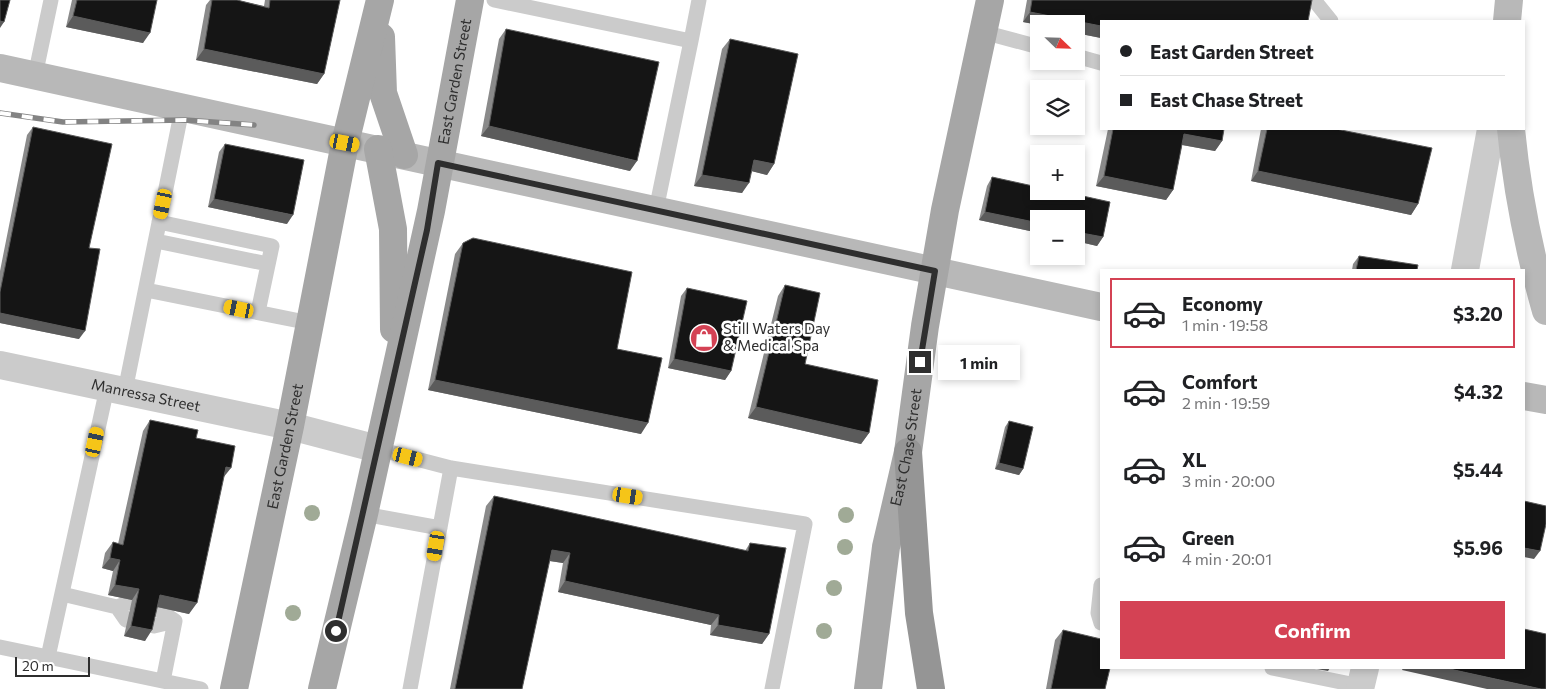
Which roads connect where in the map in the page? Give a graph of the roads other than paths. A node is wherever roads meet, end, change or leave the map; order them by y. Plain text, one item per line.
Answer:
1 (51, 0) edge
2 (470, 0) edge
3 (494, 0) edge
4 (699, 0) edge
5 (990, 0) edge
6 (1314, 0) edge
7 (1509, 0) edge
8 (379, 2) edge
9 (1330, 20) edge
10 (1507, 20) edge
11 (983, 32) junction
12 (691, 40) junction
13 (1030, 44) edge
14 (1085, 59) edge
15 (1100, 63) edge
16 (0, 68) edge
17 (35, 76) junction
18 (182, 108) junction
19 (1491, 130) edge
20 (1511, 130) edge
21 (345, 143) junction
22 (391, 152) junction
23 (438, 163) junction
24 (656, 210) junction
25 (159, 222) junction
26 (156, 241) junction
27 (268, 264) junction
28 (1465, 269) edge
29 (935, 271) junction
30 (146, 290) junction
31 (1100, 307) edge
32 (258, 312) junction
33 (1546, 312) edge
34 (310, 323) junction
35 (0, 365) edge
36 (394, 378) junction
37 (116, 390) junction
38 (1525, 396) edge
39 (1546, 400) edge
40 (290, 426) junction
41 (378, 449) junction
42 (908, 452) junction
43 (451, 468) junction
44 (364, 514) junction
45 (440, 528) junction
46 (62, 594) junction
47 (1100, 595) edge
48 (156, 608) edge
49 (124, 610) dead end
50 (1100, 620) edge
51 (175, 621) junction
52 (154, 626) edge
53 (0, 646) edge
54 (48, 657) junction
55 (1279, 669) edge
56 (163, 681) junction
57 (1362, 681) edge
58 (202, 689) edge
59 (234, 689) edge
60 (322, 689) edge
61 (410, 689) edge
62 (772, 689) edge
63 (868, 689) edge
64 (931, 689) edge

1 - 17 lane
2 - 23 main road, East Garden Street
3 - 12 lane
4 - 12 lane
5 - 11 main road, East Chase Street
6 - 9 lane
7 - 10 street
8 - 21 main road, East Garden Street
8 - 22 main road
11 - 13 lane
11 - 29 main road, East Chase Street
12 - 24 lane
14 - 15 lane
16 - 17 street
17 - 18 street
18 - 21 street
18 - 25 lane
19 - 28 street
20 - 33 street
21 - 22 street
21 - 34 main road, East Garden Street
22 - 23 street
22 - 36 main road
23 - 24 street
23 - 36 main road, East Garden Street
24 - 29 street
25 - 26 lane
25 - 27 lane
26 - 27 lane
26 - 30 lane
27 - 32 lane
29 - 31 street
29 - 42 main road, East Chase Street
30 - 32 lane
30 - 37 lane
32 - 34 lane
34 - 40 main road, East Garden Street
35 - 37 street, Manressa Street
36 - 41 main road, East Garden Street
37 - 40 street, Manressa Street
37 - 46 lane
38 - 39 street
40 - 41 street, Manressa Street
40 - 59 main road, East Garden Street
41 - 43 lane
41 - 44 main road, East Garden Street
42 - 63 main road, East Chase Street
42 - 64 highway
43 - 45 lane
43 - 62 lane
44 - 45 lane
44 - 60 main road, East Garden Street
45 - 61 lane
46 - 49 lane
46 - 54 lane
47 - 50 lane
48 - 51 lane
51 - 52 lane
51 - 56 lane
53 - 54 lane
54 - 56 lane
55 - 57 lane
56 - 58 lane

